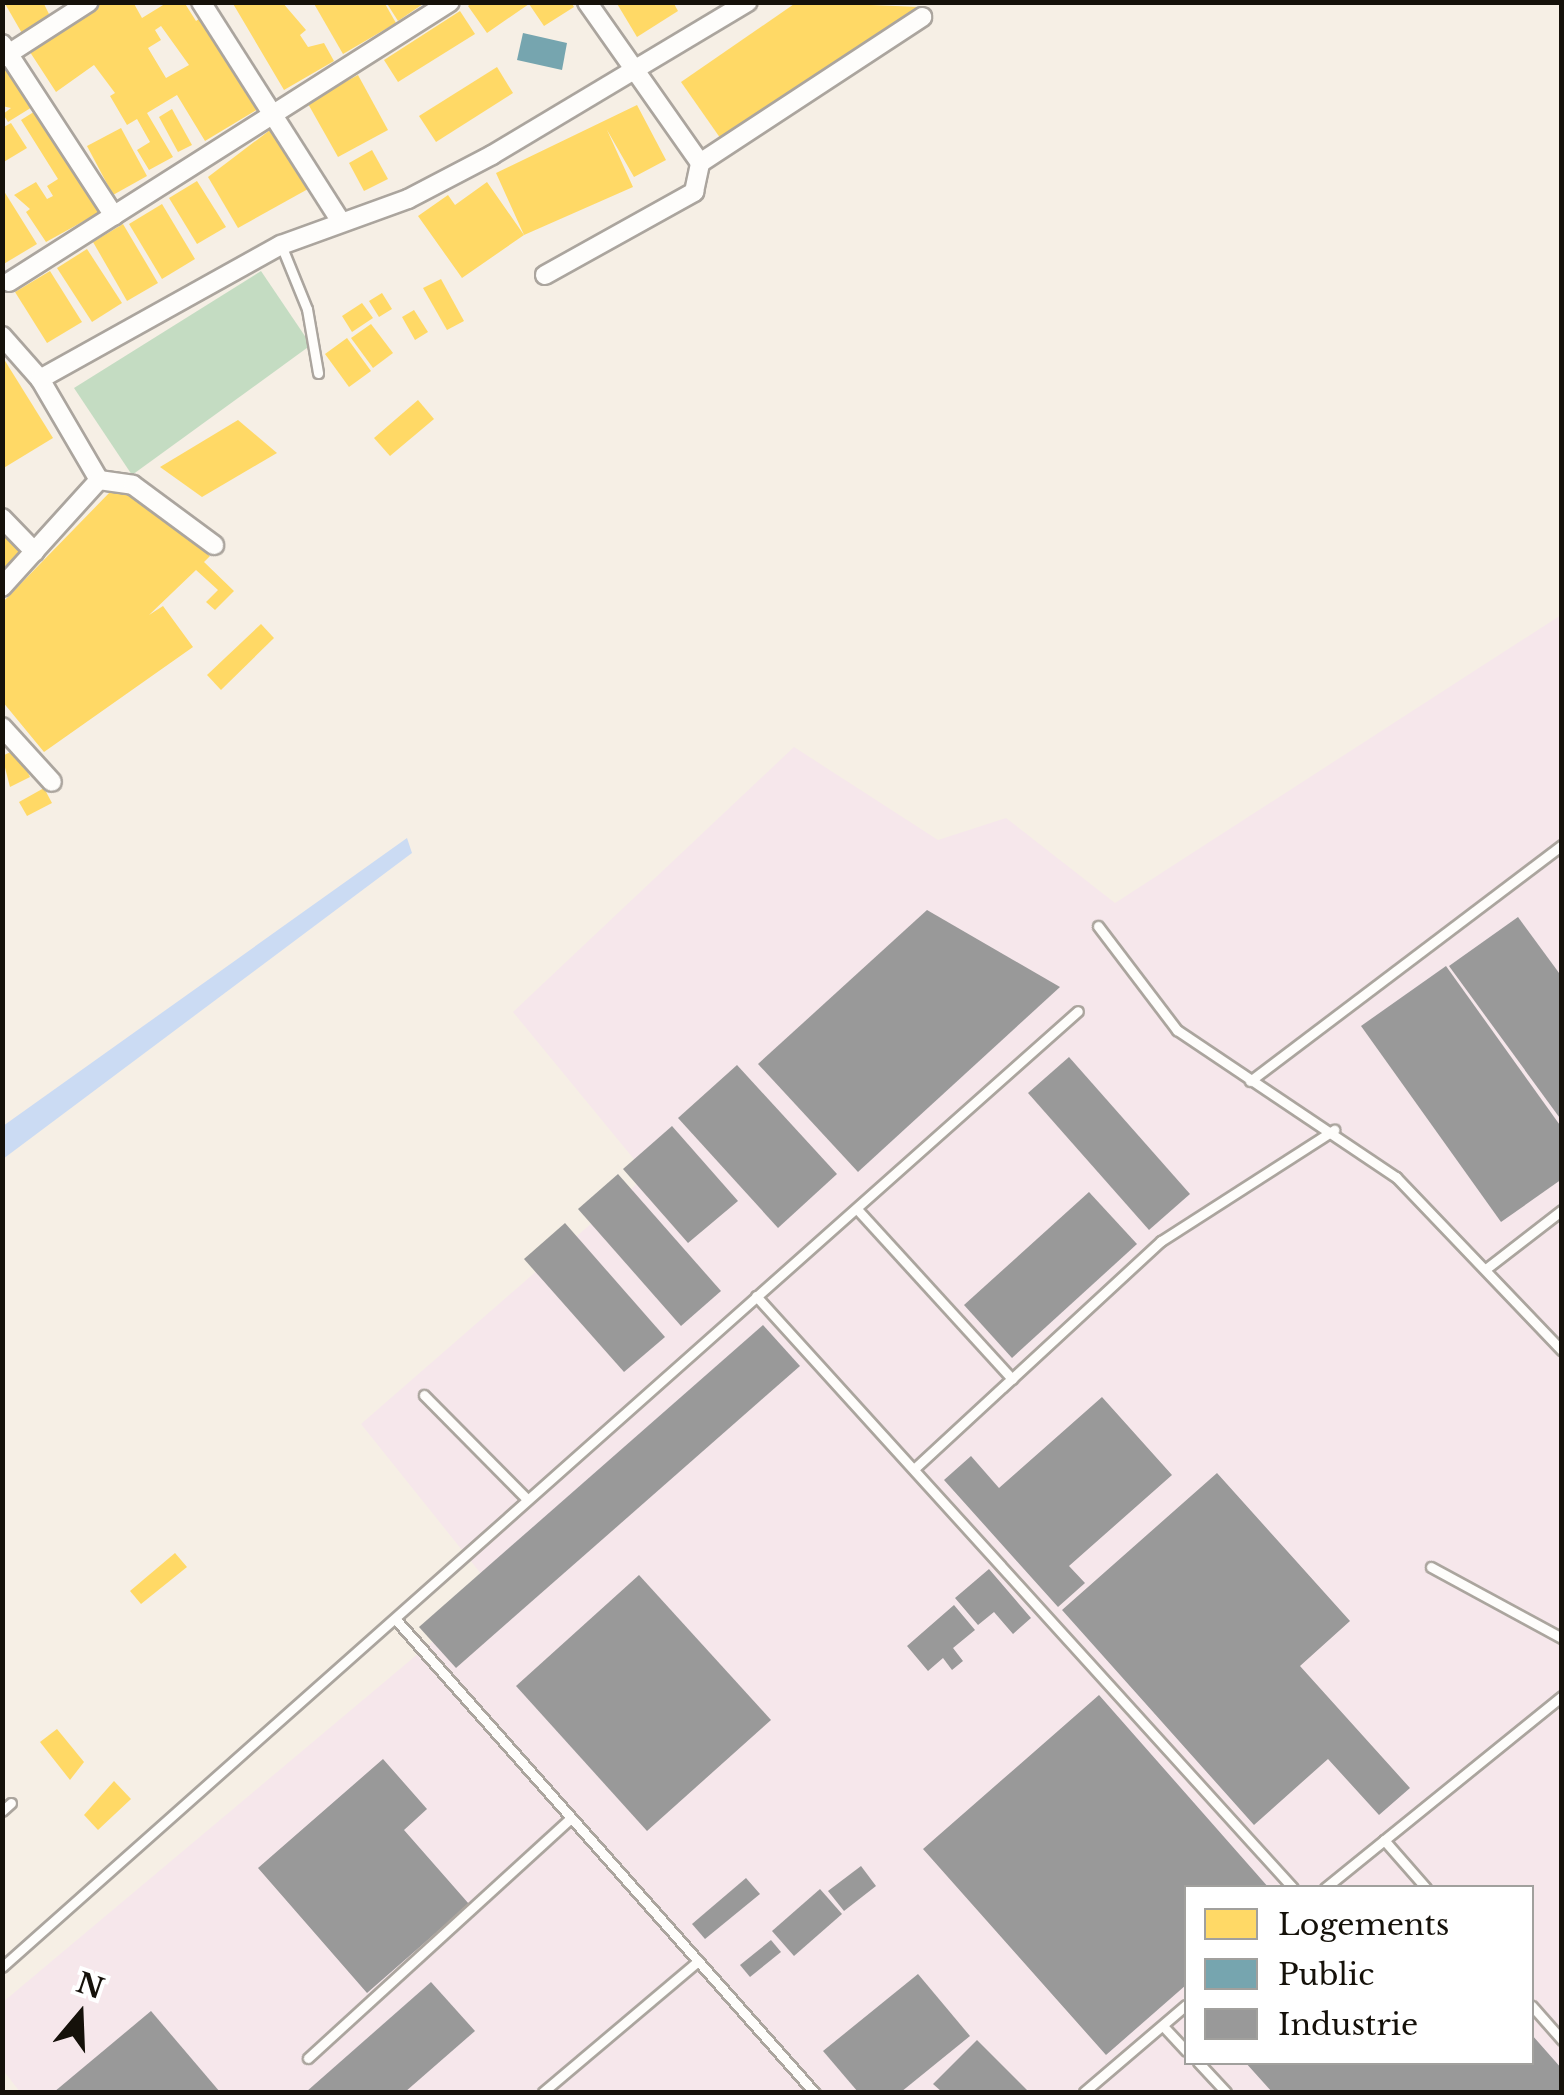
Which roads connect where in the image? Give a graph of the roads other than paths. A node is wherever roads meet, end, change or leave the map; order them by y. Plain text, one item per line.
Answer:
1 (89, 2) edge
2 (201, 2) edge
3 (587, 2) edge
4 (744, 4) edge
5 (441, 5) edge
6 (922, 18) dead end
7 (5, 52) edge
8 (634, 75) junction
9 (273, 115) junction
10 (700, 163) junction
11 (114, 216) junction
12 (341, 222) junction
13 (281, 244) junction
14 (546, 275) dead end
15 (9, 282) dead end
16 (2, 336) edge
17 (318, 374) dead end
18 (40, 379) junction
19 (99, 480) junction
20 (2, 518) edge
21 (214, 545) dead end
22 (35, 552) junction
23 (2, 587) edge
24 (2, 728) edge
25 (52, 782) dead end
26 (1562, 844) edge
27 (1098, 926) dead end
28 (1078, 1011) dead end
29 (1250, 1081) junction
30 (1334, 1130) junction
31 (857, 1209) junction
32 (1562, 1210) edge
33 (1487, 1268) junction
34 (756, 1296) junction
35 (1562, 1352) edge
36 (1012, 1379) junction
37 (424, 1395) dead end
38 (915, 1468) junction
39 (527, 1499) junction
40 (1431, 1567) dead end
41 (398, 1622) junction
42 (1562, 1638) edge
43 (1562, 1696) edge
44 (12, 1803) dead end
45 (2, 1811) edge
46 (572, 1818) junction
47 (1384, 1840) junction
48 (1290, 1885) edge
49 (1329, 1885) edge
50 (1423, 1885) edge
51 (698, 1962) junction
52 (2, 1967) edge
53 (1184, 2007) edge
54 (1534, 2008) edge
55 (1162, 2026) junction
56 (1562, 2040) edge
57 (1184, 2049) edge
58 (308, 2058) dead end
59 (1201, 2065) edge
60 (542, 2092) edge
61 (814, 2092) edge
62 (1084, 2092) edge
63 (1226, 2092) edge

1 - 7 street
2 - 9 street
3 - 8 street
4 - 8 street
5 - 9 street
6 - 10 street
7 - 11 street
8 - 10 street
8 - 12 street
9 - 11 street
9 - 12 street
10 - 14 street
11 - 15 street
12 - 13 street
13 - 17 lane
13 - 18 street
16 - 18 street
18 - 19 street
19 - 21 street
19 - 22 street
20 - 22 street
22 - 23 street
24 - 25 street
26 - 29 lane
27 - 29 lane
28 - 31 lane
29 - 30 lane
30 - 33 lane
30 - 36 lane
31 - 34 lane
31 - 36 lane
32 - 33 lane
33 - 35 lane
34 - 38 lane
34 - 39 lane
36 - 38 lane
37 - 39 lane
38 - 48 lane
39 - 41 lane
40 - 42 lane
41 - 46 lane
41 - 52 lane
43 - 47 lane
44 - 45 lane
46 - 51 lane
46 - 58 lane
47 - 49 lane
47 - 50 lane
51 - 60 lane
51 - 61 lane
53 - 55 lane
54 - 56 lane
55 - 57 lane
55 - 62 lane
59 - 63 lane

